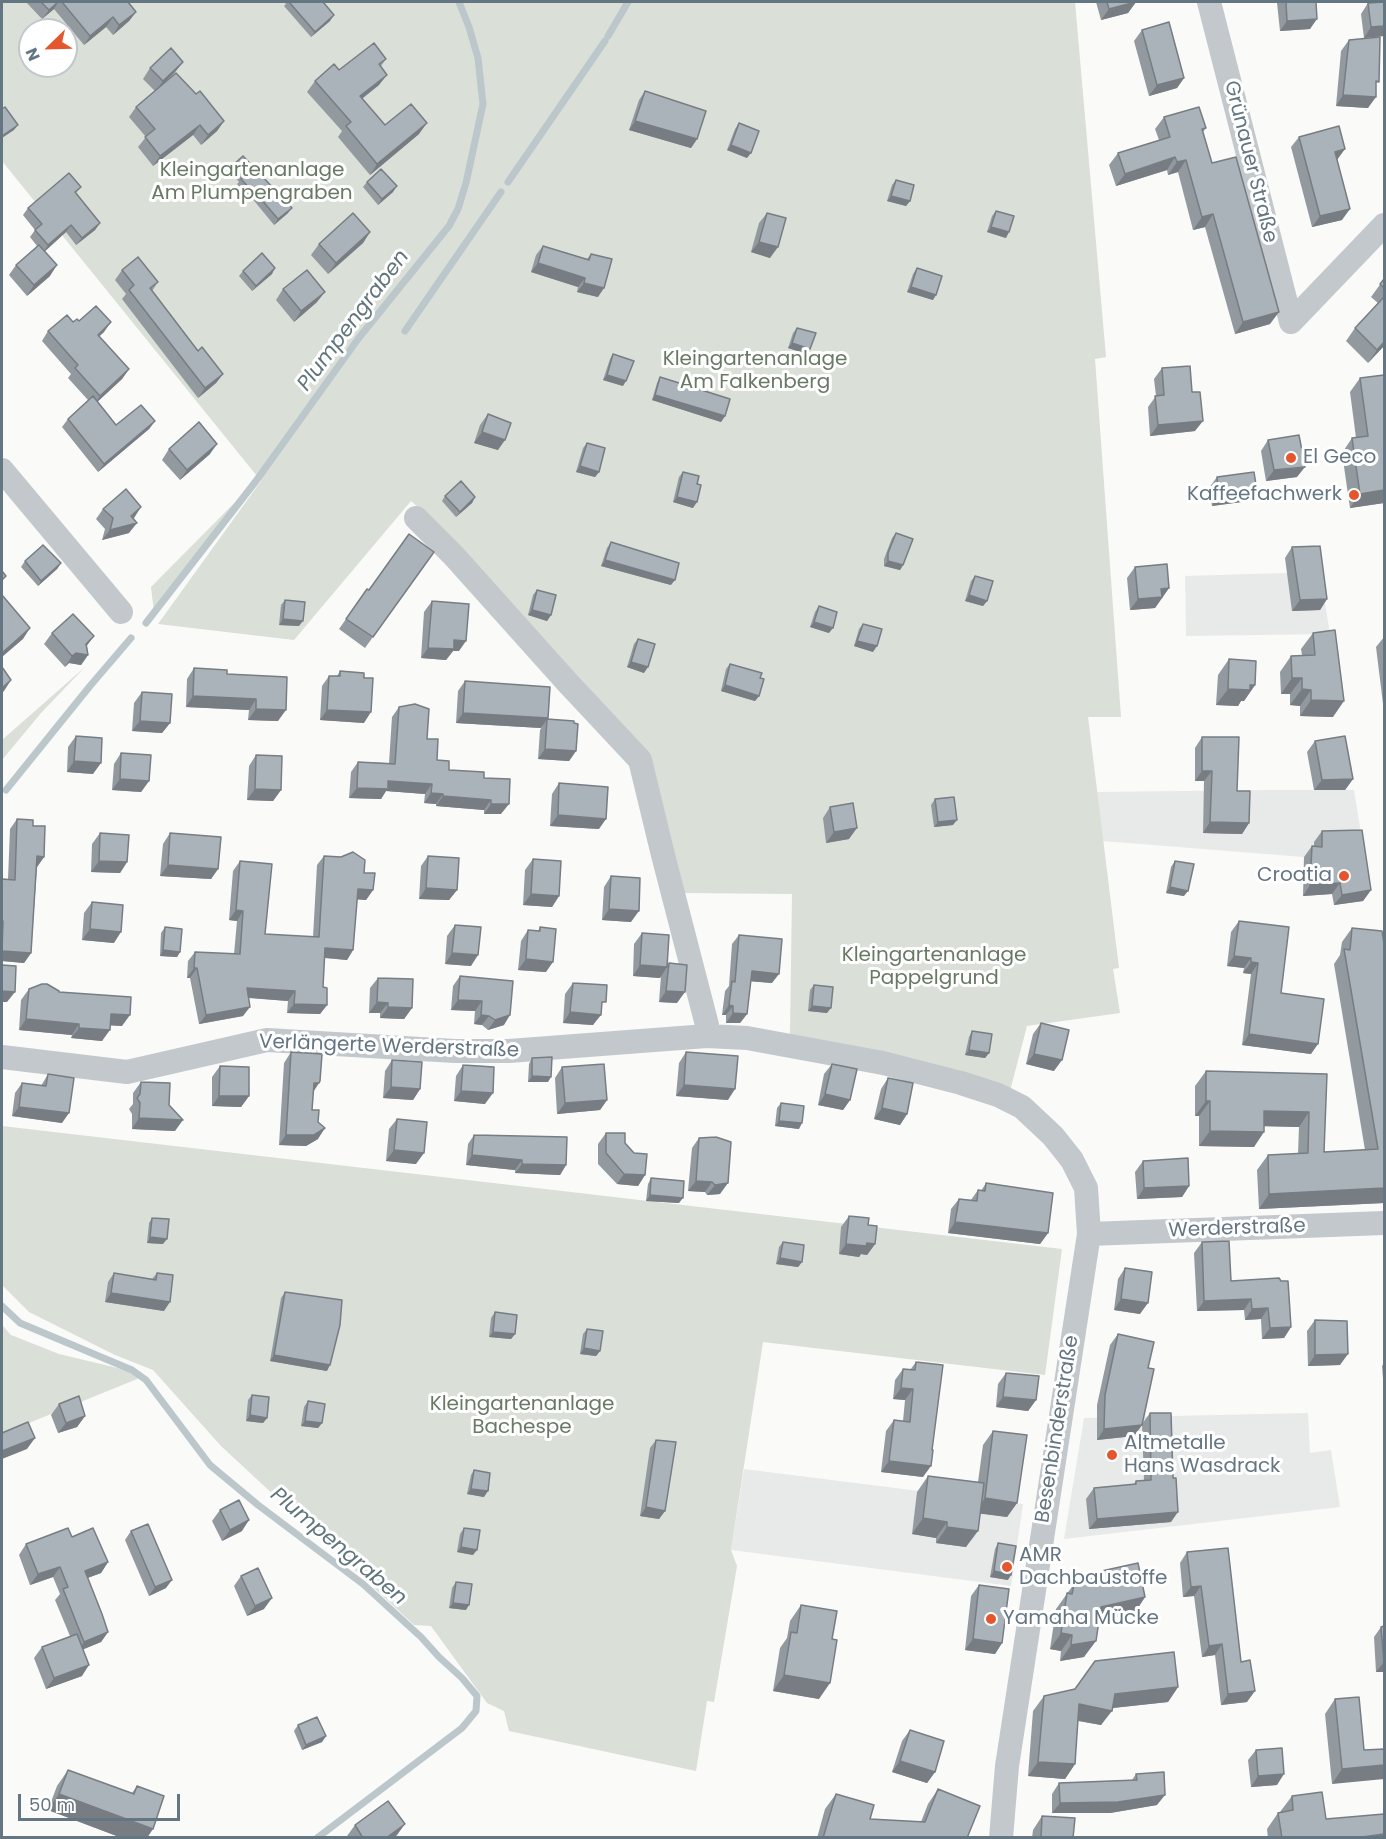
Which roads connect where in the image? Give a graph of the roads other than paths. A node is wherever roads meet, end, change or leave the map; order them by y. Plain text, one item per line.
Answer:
1 (1209, 2) edge
2 (1384, 225) edge
3 (2, 470) edge
4 (416, 518) dead end
5 (121, 612) dead end
6 (707, 1036) junction
7 (2, 1057) edge
8 (1384, 1222) edge
9 (1089, 1234) junction
10 (1001, 1838) edge

1 - 2 street, Grünauer Straße
3 - 5 street
4 - 6 street
6 - 7 street, Verlängerte Werderstraße
6 - 9 street, Verlängerte Werderstraße
8 - 9 street, Werderstraße
9 - 10 street, Besenbinderstraße

